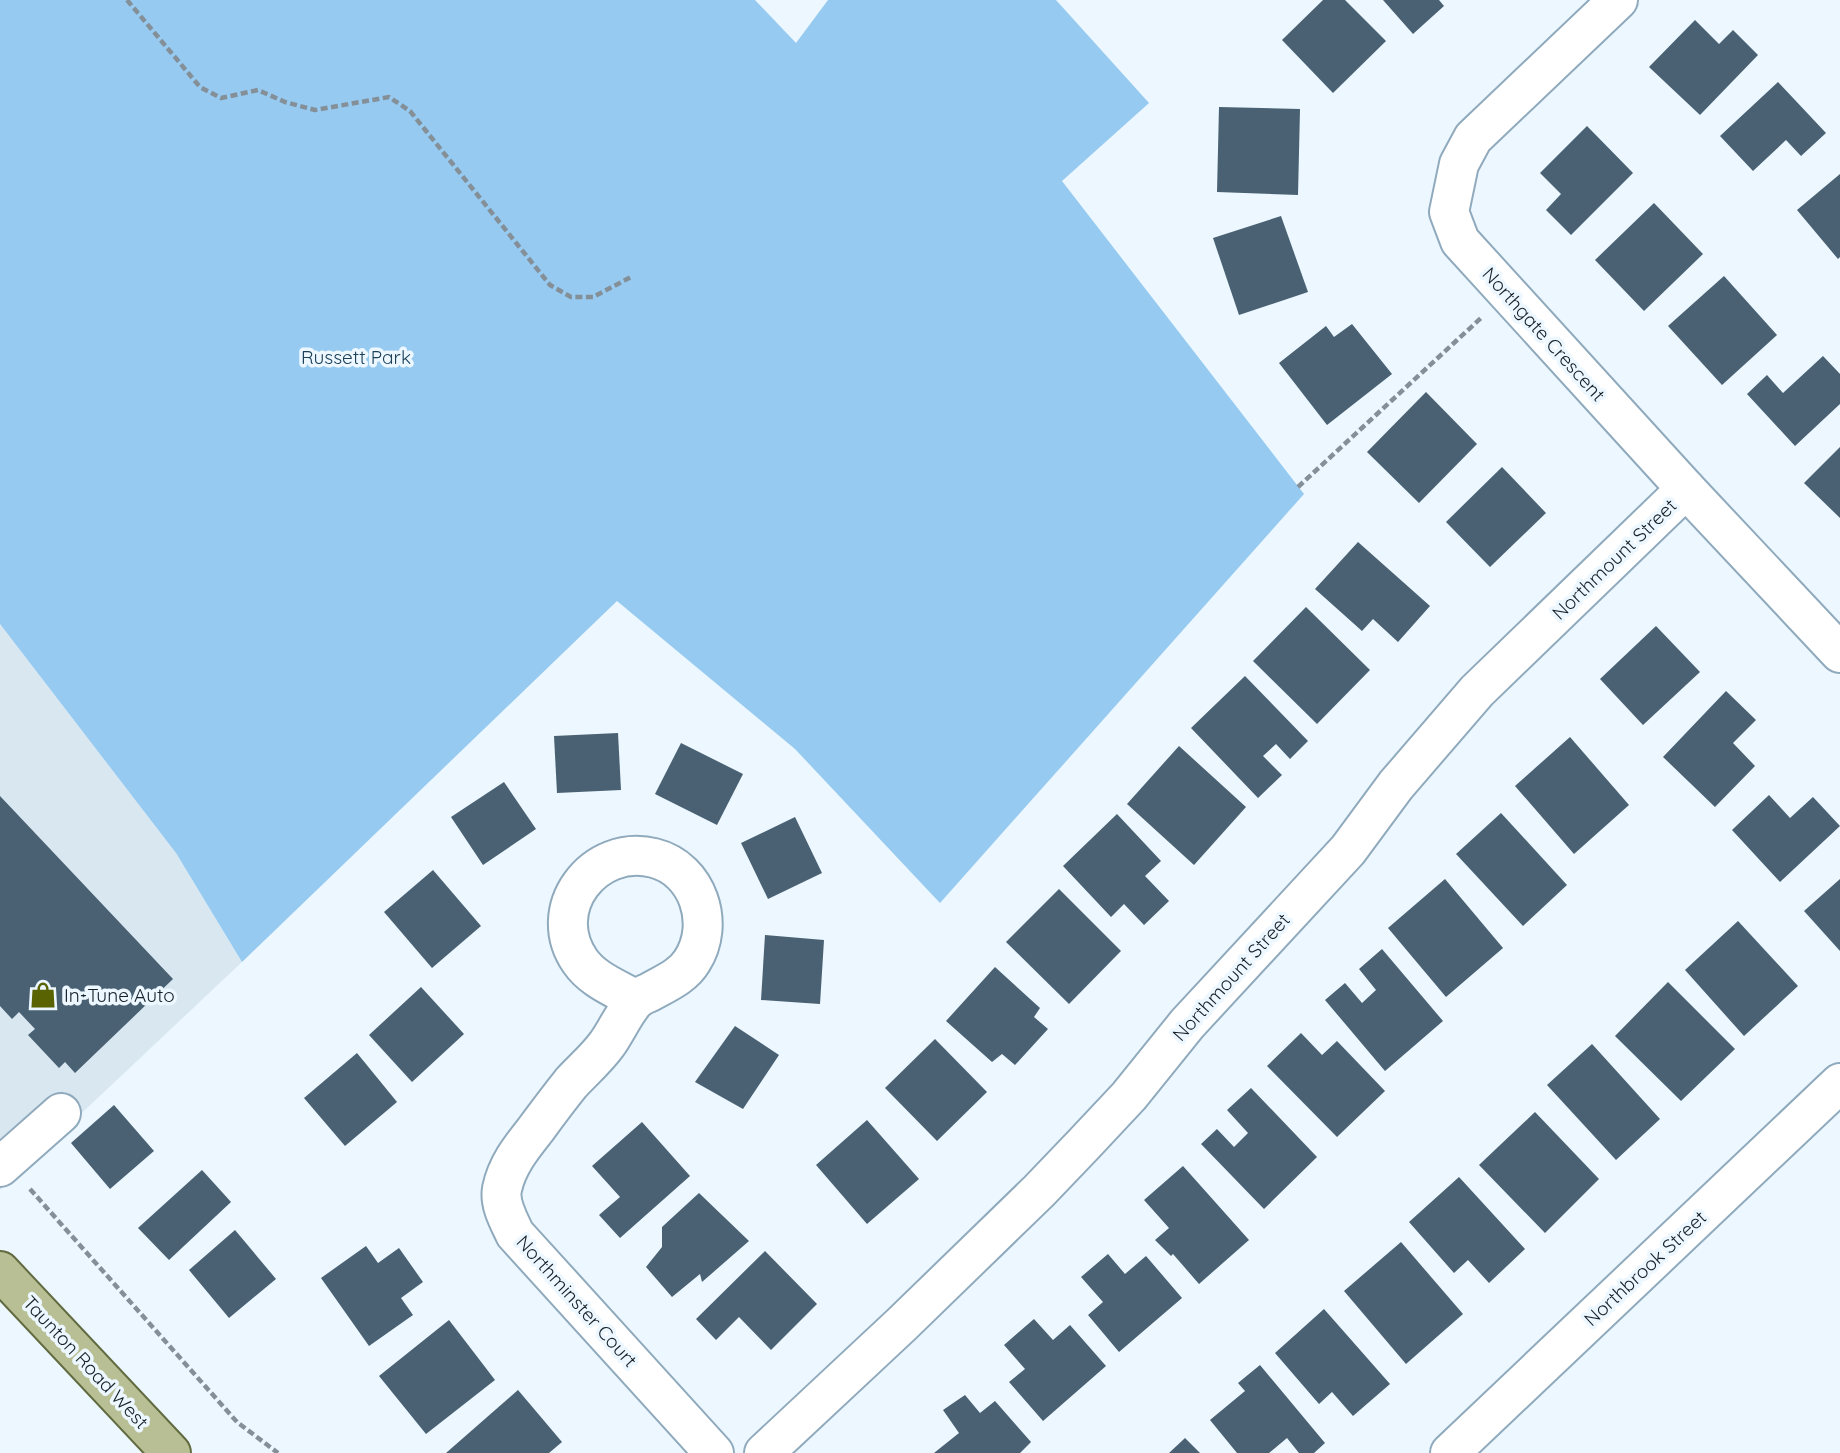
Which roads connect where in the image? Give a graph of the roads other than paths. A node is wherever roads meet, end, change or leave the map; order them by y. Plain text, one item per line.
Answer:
1 (1618, 0) edge
2 (1686, 489) junction
3 (1840, 653) edge
4 (636, 1000) dead end
5 (1840, 1083) edge
6 (61, 1113) dead end
7 (2, 1165) edge
8 (0, 1271) edge
9 (171, 1453) edge
10 (714, 1453) edge
11 (764, 1453) edge
12 (1450, 1453) edge

1 - 2 street, Northgate Crescent
2 - 3 street, Northgate Crescent
2 - 11 street, Northmount Street
4 - 10 street, Northminster Court
5 - 12 street, Northbrook Street
6 - 7 street
8 - 9 main road, Taunton Road West

